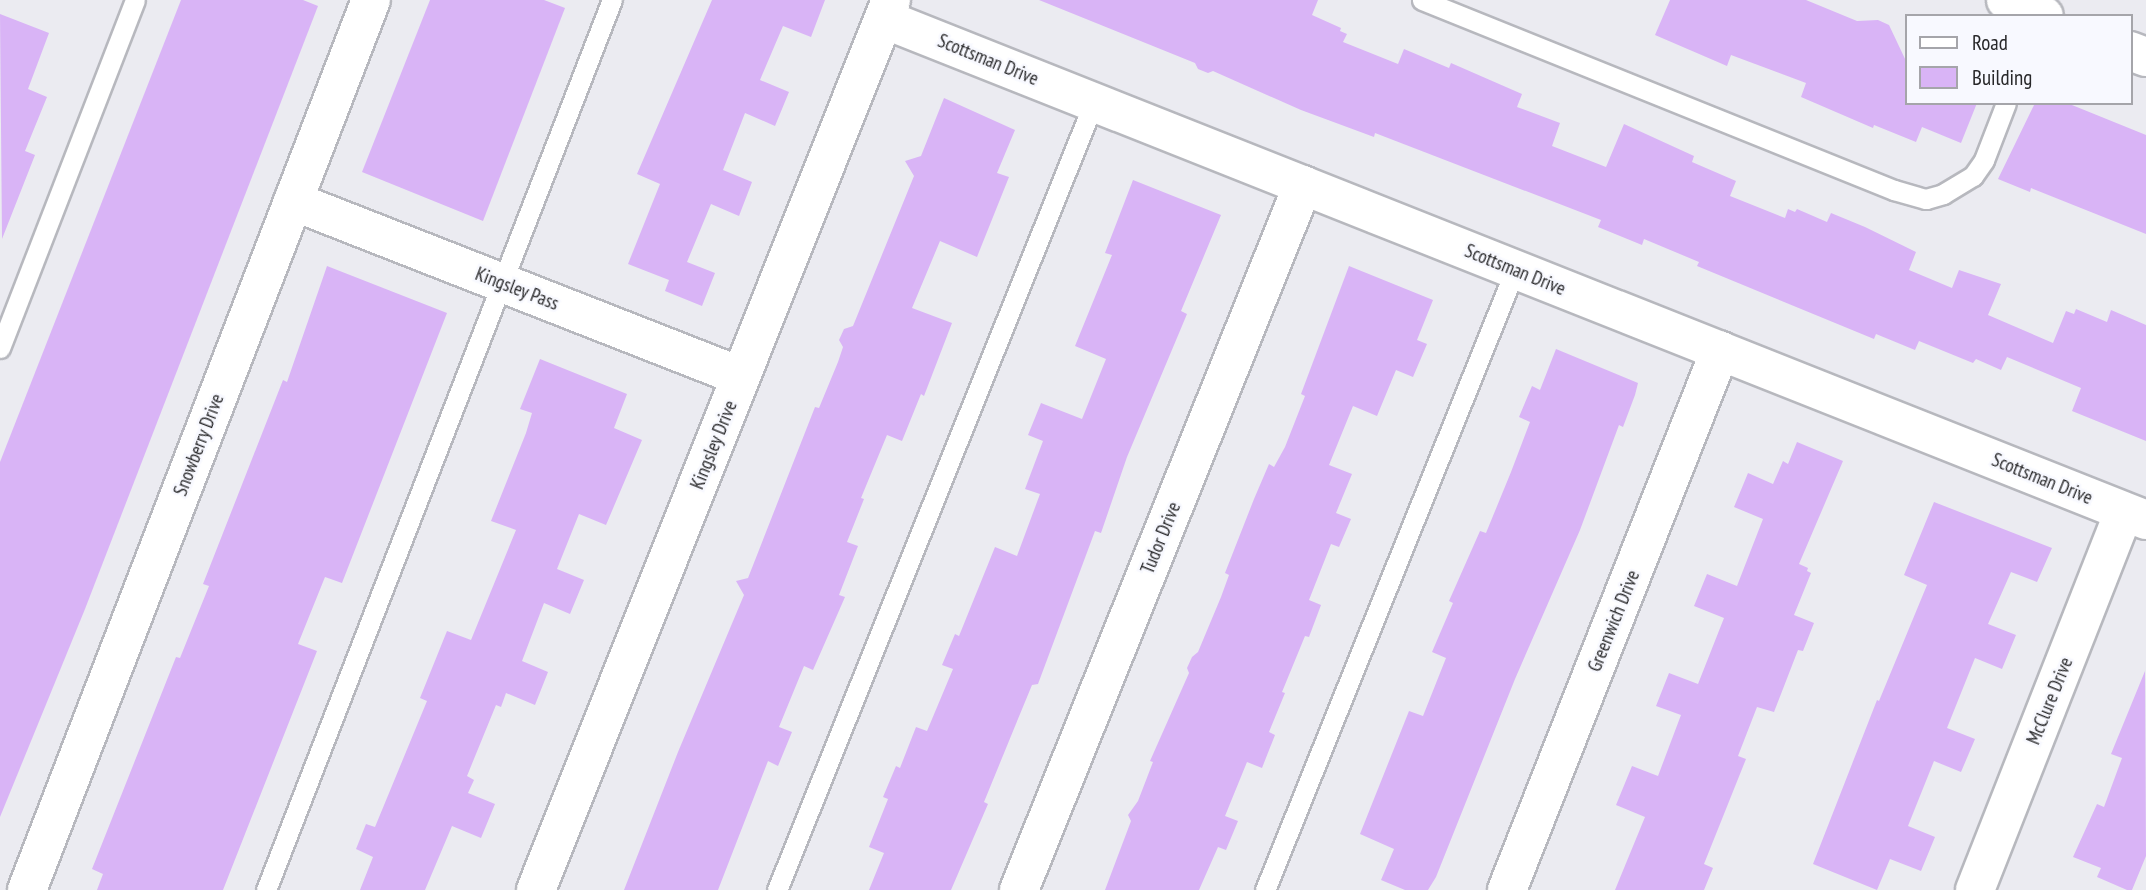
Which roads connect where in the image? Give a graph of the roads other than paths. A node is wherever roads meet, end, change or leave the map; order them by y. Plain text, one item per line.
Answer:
1 (135, 0) edge
2 (371, 0) edge
3 (612, 0) edge
4 (1422, 0) edge
5 (2006, 0) edge
6 (888, 9) edge
7 (2040, 14) edge
8 (1094, 102) junction
9 (2005, 105) edge
10 (1303, 186) junction
11 (293, 201) junction
12 (1515, 270) junction
13 (502, 283) junction
14 (0, 348) edge
15 (1720, 351) junction
16 (741, 377) junction
17 (2135, 516) edge
18 (27, 890) edge
19 (266, 890) edge
20 (536, 890) edge
21 (777, 890) edge
22 (1019, 890) edge
23 (1265, 890) edge
24 (1507, 890) edge
25 (1975, 890) edge

1 - 14 lane
2 - 11 street, Snowberry Drive
3 - 13 lane
4 - 9 lane
5 - 7 street
6 - 8 street, Scottsman Drive
6 - 16 street, Kingsley Drive
8 - 10 street, Scottsman Drive
8 - 21 lane
10 - 12 street, Scottsman Drive
10 - 22 street, Tudor Drive
11 - 13 street, Kingsley Pass
11 - 18 street, Snowberry Drive
12 - 15 street, Scottsman Drive
12 - 23 lane
13 - 16 street, Kingsley Pass
13 - 19 lane
15 - 17 street, Scottsman Drive
15 - 24 street, Greenwich Drive
16 - 20 street, Kingsley Drive
17 - 25 street, McClure Drive

